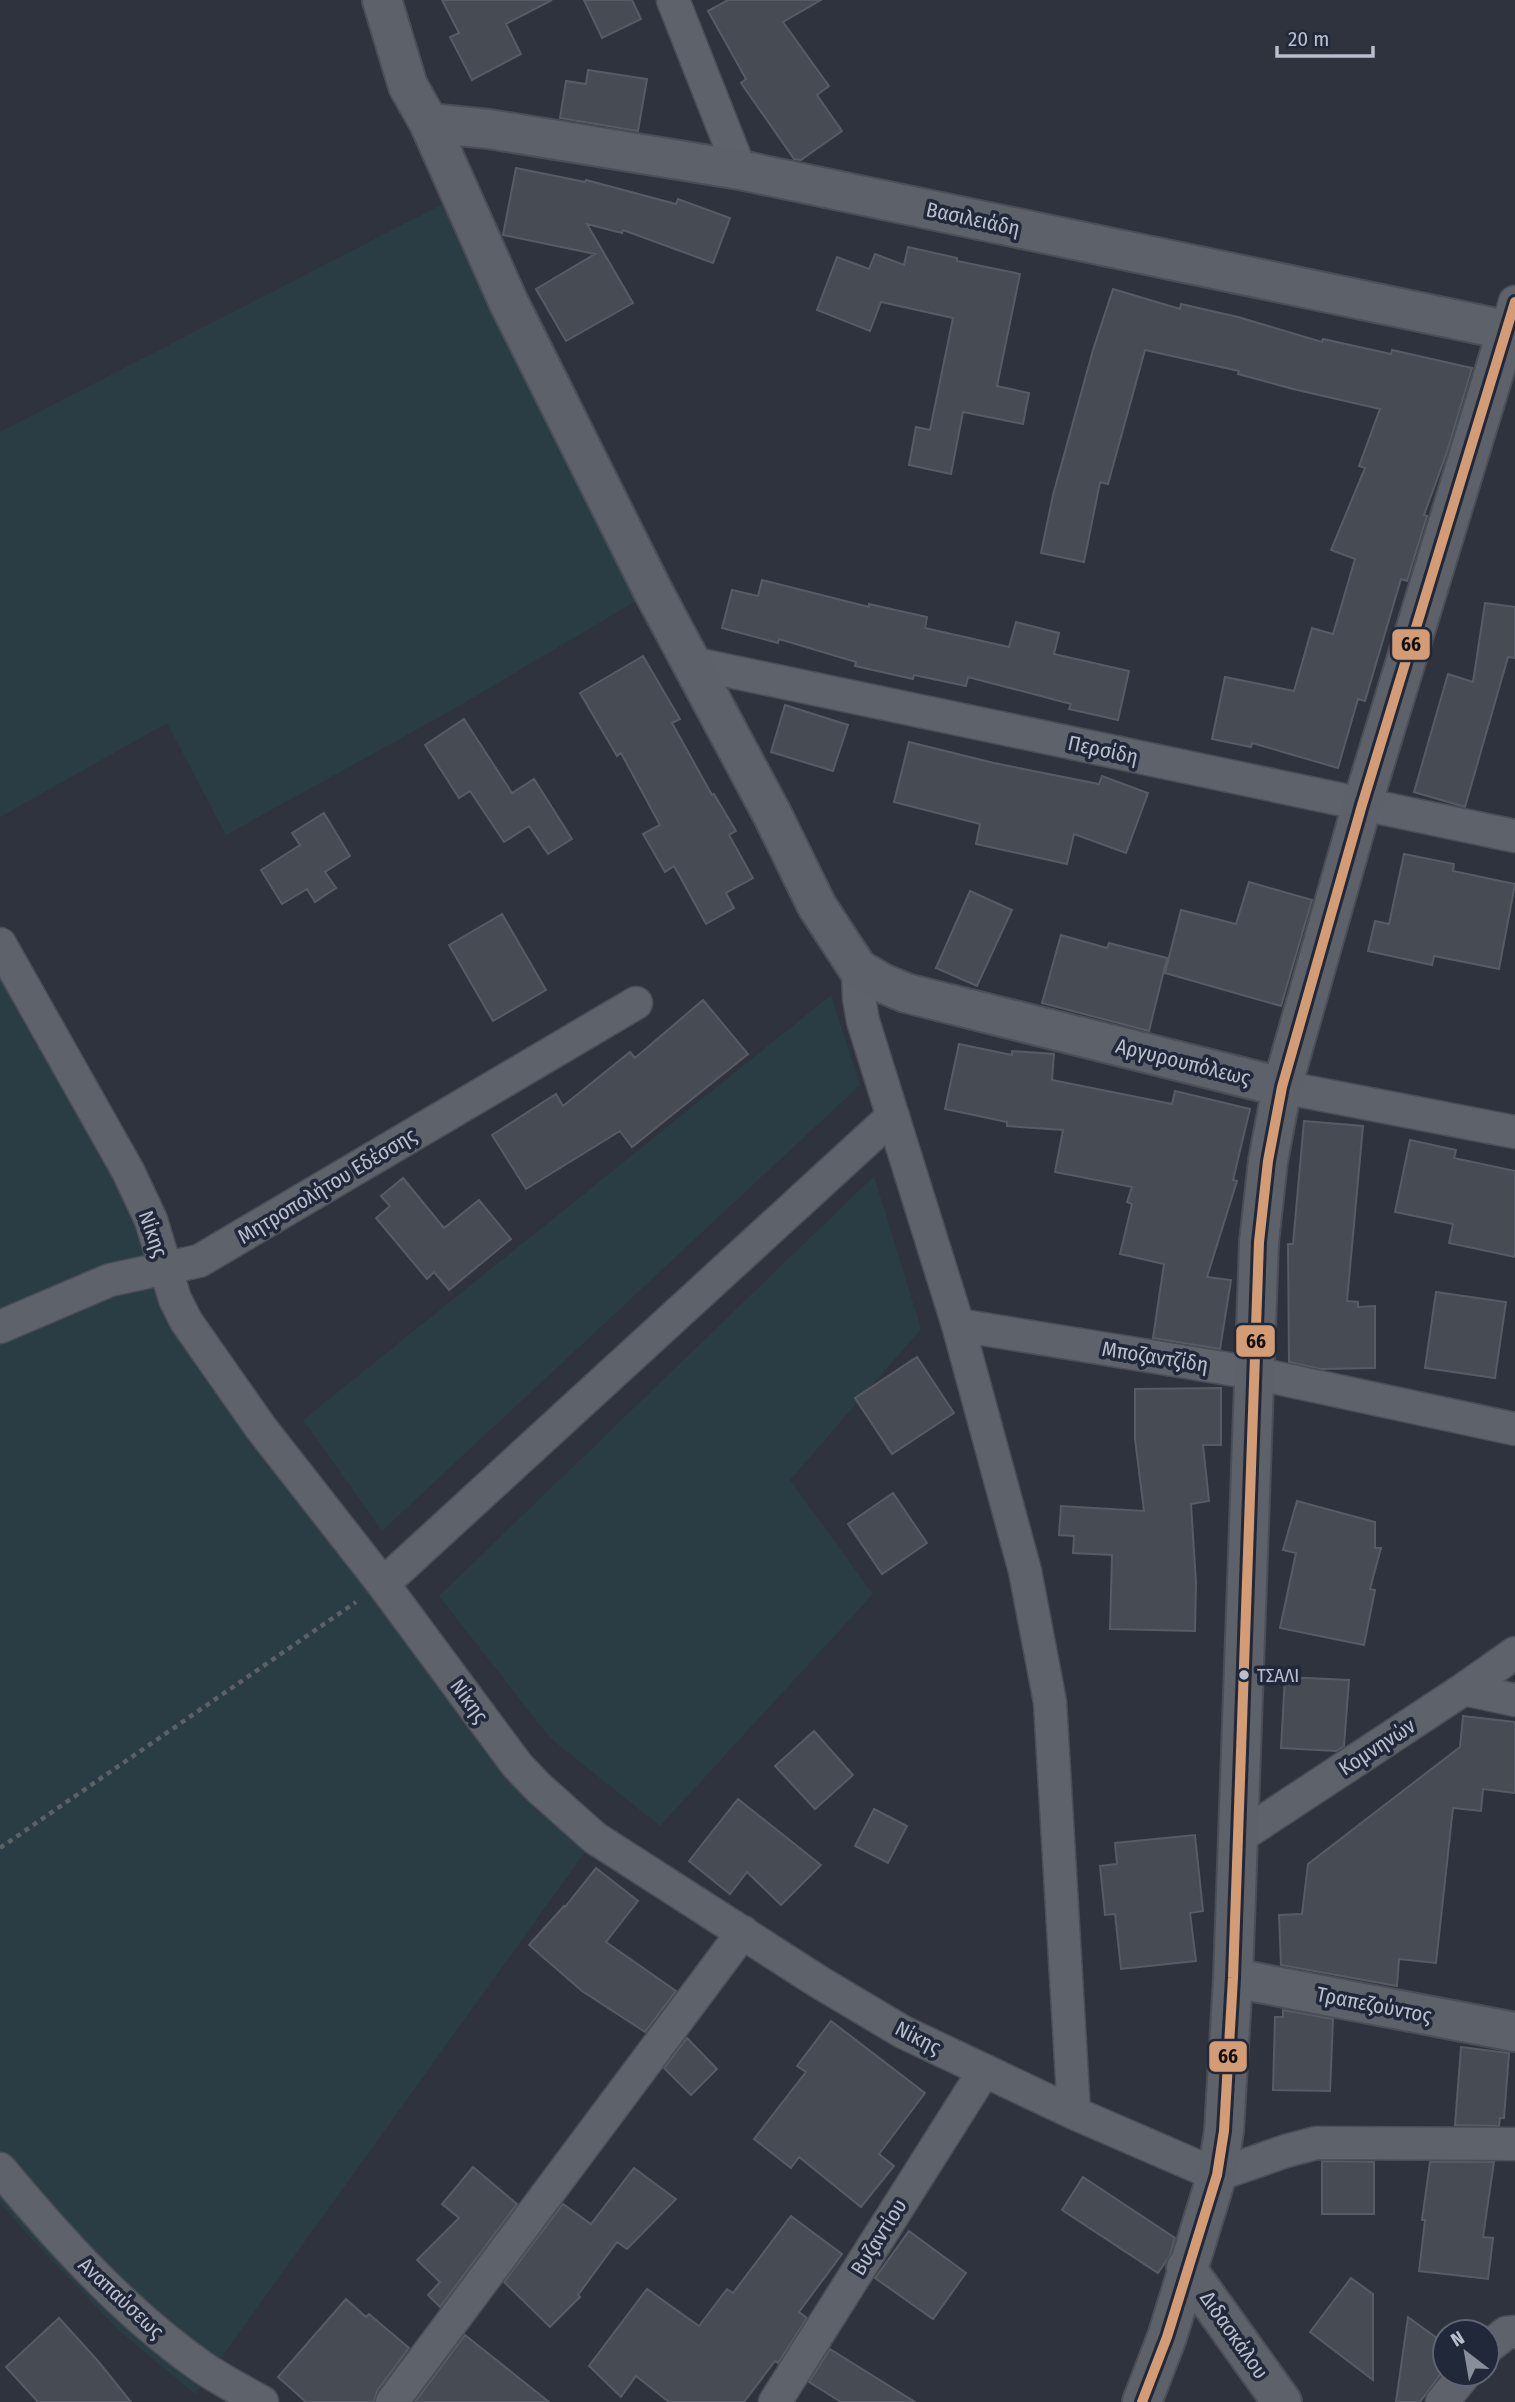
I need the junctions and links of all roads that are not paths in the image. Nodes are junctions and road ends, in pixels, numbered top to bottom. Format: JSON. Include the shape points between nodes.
{"nodes":[{"id":1,"x":382,"y":0,"type":"edge"},
{"id":2,"x":673,"y":0,"type":"edge"},
{"id":3,"x":429,"y":123,"type":"junction"},
{"id":4,"x":740,"y":170,"type":"junction"},
{"id":5,"x":1512,"y":321,"type":"edge"},
{"id":6,"x":691,"y":663,"type":"junction"},
{"id":7,"x":1362,"y":805,"type":"junction"},
{"id":8,"x":1515,"y":836,"type":"edge"},
{"id":9,"x":0,"y":944,"type":"edge"},
{"id":10,"x":858,"y":969,"type":"junction"},
{"id":11,"x":636,"y":1003,"type":"dead end"},
{"id":12,"x":1282,"y":1087,"type":"junction"},
{"id":13,"x":893,"y":1116,"type":"junction"},
{"id":14,"x":1515,"y":1132,"type":"edge"},
{"id":15,"x":166,"y":1269,"type":"junction"},
{"id":16,"x":958,"y":1325,"type":"junction"},
{"id":17,"x":0,"y":1327,"type":"edge"},
{"id":18,"x":1254,"y":1373,"type":"junction"},
{"id":19,"x":1515,"y":1429,"type":"edge"},
{"id":20,"x":383,"y":1584,"type":"junction"},
{"id":21,"x":1515,"y":1653,"type":"edge"},
{"id":22,"x":1464,"y":1689,"type":"junction"},
{"id":23,"x":1515,"y":1700,"type":"edge"},
{"id":24,"x":1238,"y":1839,"type":"junction"},
{"id":25,"x":743,"y":1932,"type":"junction"},
{"id":26,"x":1233,"y":1978,"type":"junction"},
{"id":27,"x":1515,"y":2032,"type":"edge"},
{"id":28,"x":984,"y":2071,"type":"junction"},
{"id":29,"x":1074,"y":2113,"type":"junction"},
{"id":30,"x":1515,"y":2144,"type":"edge"},
{"id":31,"x":0,"y":2169,"type":"edge"},
{"id":32,"x":1217,"y":2175,"type":"junction"},
{"id":33,"x":1186,"y":2267,"type":"junction"},
{"id":34,"x":1454,"y":2388,"type":"edge"},
{"id":35,"x":262,"y":2402,"type":"edge"},
{"id":36,"x":392,"y":2402,"type":"edge"},
{"id":37,"x":775,"y":2402,"type":"edge"},
{"id":38,"x":1142,"y":2402,"type":"edge"},
{"id":39,"x":1282,"y":2402,"type":"edge"},
{"id":40,"x":1442,"y":2402,"type":"edge"}],
"edges":[{"from":1,"to":3,"type":"street","via":[[402,71]]},
{"from":2,"to":4,"type":"street"},
{"from":3,"to":4,"type":"street","name":"Βασιλειάδη"},
{"from":3,"to":6,"type":"street","via":[[508,301]]},
{"from":4,"to":5,"type":"street","name":"Βασιλειάδη"},
{"from":5,"to":7,"type":"street"},
{"from":6,"to":7,"type":"street","name":"Περσίδη"},
{"from":6,"to":10,"type":"street","via":[[817,906]]},
{"from":7,"to":8,"type":"street","name":"Περσίδη"},
{"from":7,"to":12,"type":"street"},
{"from":9,"to":15,"type":"street","name":"Νίκης","via":[[128,1171]]},
{"from":10,"to":12,"type":"street","name":"Αργυρουπόλεως","via":[[906,993]]},
{"from":10,"to":13,"type":"street","via":[[863,1021]]},
{"from":11,"to":15,"type":"street","name":"Μητροπολήτου Εδέσσης","via":[[199,1261]]},
{"from":12,"to":14,"type":"street","name":"Αργυρουπόλεως"},
{"from":12,"to":18,"type":"street","via":[[1259,1242]]},
{"from":13,"to":16,"type":"street"},
{"from":13,"to":20,"type":"street"},
{"from":15,"to":17,"type":"street","name":"Μητροπολήτου Εδέσσης","via":[[110,1279]]},
{"from":15,"to":20,"type":"street","name":"Νίκης","via":[[175,1299],[210,1357]]},
{"from":16,"to":18,"type":"street","name":"Μποζαντζίδη"},
{"from":16,"to":29,"type":"street","via":[[1025,1571],[1050,1702]]},
{"from":18,"to":19,"type":"street","name":"Μποζαντζίδη"},
{"from":18,"to":24,"type":"street"},
{"from":20,"to":25,"type":"street","name":"Νίκης","via":[[517,1765],[539,1788],[595,1838]]},
{"from":21,"to":22,"type":"street","name":"Κομνηνών"},
{"from":22,"to":23,"type":"street"},
{"from":22,"to":24,"type":"street","name":"Κομνηνών"},
{"from":24,"to":26,"type":"street"},
{"from":25,"to":28,"type":"street","name":"Νίκης","via":[[902,2032]]},
{"from":25,"to":36,"type":"street"},
{"from":26,"to":27,"type":"street","name":"Τραπεζούντος"},
{"from":26,"to":32,"type":"street"},
{"from":28,"to":29,"type":"street","name":"Νίκης"},
{"from":28,"to":37,"type":"street","name":"Βυζαντίου"},
{"from":29,"to":32,"type":"street","name":"Νίκης"},
{"from":30,"to":32,"type":"street","via":[[1316,2143]]},
{"from":31,"to":35,"type":"street","name":"Αναπαύσεως","via":[[58,2238],[150,2328],[202,2367]]},
{"from":32,"to":33,"type":"street"},
{"from":33,"to":38,"type":"street","via":[[1167,2337]]},
{"from":33,"to":39,"type":"street","name":"Διδασκάλου"},
{"from":34,"to":40,"type":"street"}]}
